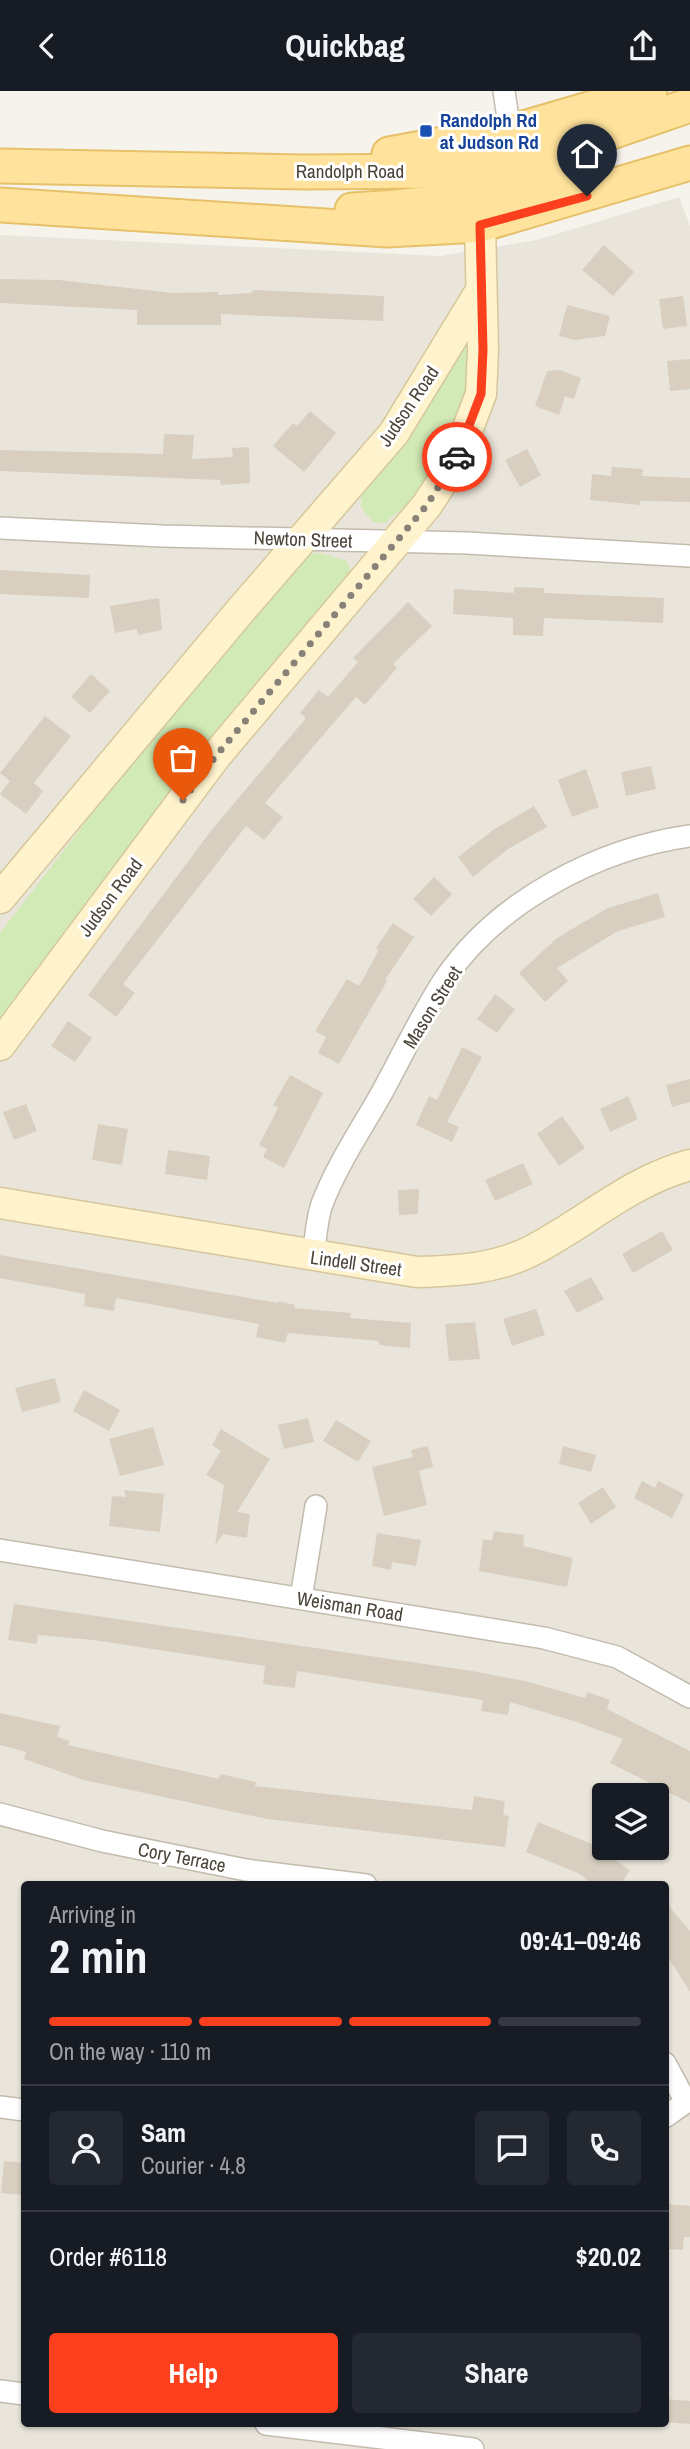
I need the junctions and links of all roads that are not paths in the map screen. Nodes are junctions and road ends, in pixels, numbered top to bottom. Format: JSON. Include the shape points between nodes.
{"nodes":[{"id":1,"x":504,"y":91,"type":"edge"},
{"id":2,"x":650,"y":91,"type":"edge"},
{"id":3,"x":690,"y":105,"type":"edge"},
{"id":4,"x":510,"y":132,"type":"junction"},
{"id":5,"x":690,"y":141,"type":"edge"},
{"id":6,"x":690,"y":163,"type":"edge"},
{"id":7,"x":0,"y":166,"type":"edge"},
{"id":8,"x":163,"y":170,"type":"junction"},
{"id":9,"x":0,"y":203,"type":"edge"},
{"id":10,"x":480,"y":225,"type":"junction"},
{"id":11,"x":480,"y":292,"type":"junction"},
{"id":12,"x":0,"y":528,"type":"edge"},
{"id":13,"x":304,"y":538,"type":"junction"},
{"id":14,"x":396,"y":542,"type":"junction"},
{"id":15,"x":690,"y":555,"type":"edge"},
{"id":16,"x":690,"y":836,"type":"edge"},
{"id":17,"x":0,"y":898,"type":"edge"},
{"id":18,"x":0,"y":1045,"type":"edge"},
{"id":19,"x":690,"y":1165,"type":"edge"},
{"id":20,"x":0,"y":1203,"type":"edge"},
{"id":21,"x":313,"y":1257,"type":"junction"},
{"id":22,"x":316,"y":1506,"type":"dead end"},
{"id":23,"x":0,"y":1550,"type":"edge"},
{"id":24,"x":301,"y":1598,"type":"junction"},
{"id":25,"x":690,"y":1697,"type":"edge"},
{"id":26,"x":0,"y":1814,"type":"edge"},
{"id":27,"x":334,"y":1881,"type":"edge"},
{"id":28,"x":669,"y":2070,"type":"edge"},
{"id":29,"x":688,"y":2104,"type":"edge"},
{"id":30,"x":0,"y":2107,"type":"edge"},
{"id":31,"x":21,"y":2110,"type":"edge"},
{"id":32,"x":669,"y":2115,"type":"edge"},
{"id":33,"x":0,"y":2391,"type":"edge"},
{"id":34,"x":21,"y":2394,"type":"edge"},
{"id":35,"x":291,"y":2427,"type":"edge"},
{"id":36,"x":473,"y":2449,"type":"edge"}],
"edges":[{"from":1,"to":4,"type":"street"},
{"from":2,"to":4,"type":"main road"},
{"from":3,"to":8,"type":"main road","name":"Randolph Road","via":[[574,145],[476,167],[439,171]]},
{"from":4,"to":8,"type":"main road","via":[[376,156]]},
{"from":5,"to":9,"type":"main road","name":"Randolph Road","via":[[510,193],[428,204],[354,210]]},
{"from":6,"to":10,"type":"main road"},
{"from":7,"to":8,"type":"main road","name":"Randolph Road"},
{"from":9,"to":10,"type":"main road","via":[[387,230]]},
{"from":10,"to":11,"type":"street","name":"Judson Road"},
{"from":11,"to":13,"type":"street","name":"Judson Road","via":[[394,433]]},
{"from":11,"to":14,"type":"street","name":"Judson Road","via":[[481,394],[456,463]]},
{"from":12,"to":13,"type":"street","name":"Newton Street"},
{"from":13,"to":14,"type":"street","name":"Newton Street"},
{"from":13,"to":17,"type":"street","name":"Judson Road"},
{"from":14,"to":15,"type":"street","name":"Newton Street"},
{"from":14,"to":18,"type":"street","name":"Judson Road","via":[[215,757]]},
{"from":16,"to":21,"type":"street","name":"Mason Street","via":[[656,842],[575,872],[522,904],[469,950],[444,980],[338,1172],[322,1206]]},
{"from":19,"to":21,"type":"street","name":"Lindell Street","via":[[631,1188],[533,1251],[502,1263],[463,1271],[417,1272]]},
{"from":20,"to":21,"type":"street","name":"Lindell Street"},
{"from":22,"to":24,"type":"street"},
{"from":23,"to":24,"type":"street","name":"Weisman Road"},
{"from":24,"to":25,"type":"street","name":"Weisman Road","via":[[544,1637],[617,1657]]},
{"from":26,"to":27,"type":"street","name":"Cory Terrace","via":[[102,1841],[246,1870]]},
{"from":28,"to":29,"type":"street"},
{"from":29,"to":32,"type":"street"},
{"from":30,"to":31,"type":"street"},
{"from":33,"to":34,"type":"street"},
{"from":35,"to":36,"type":"street"}]}
